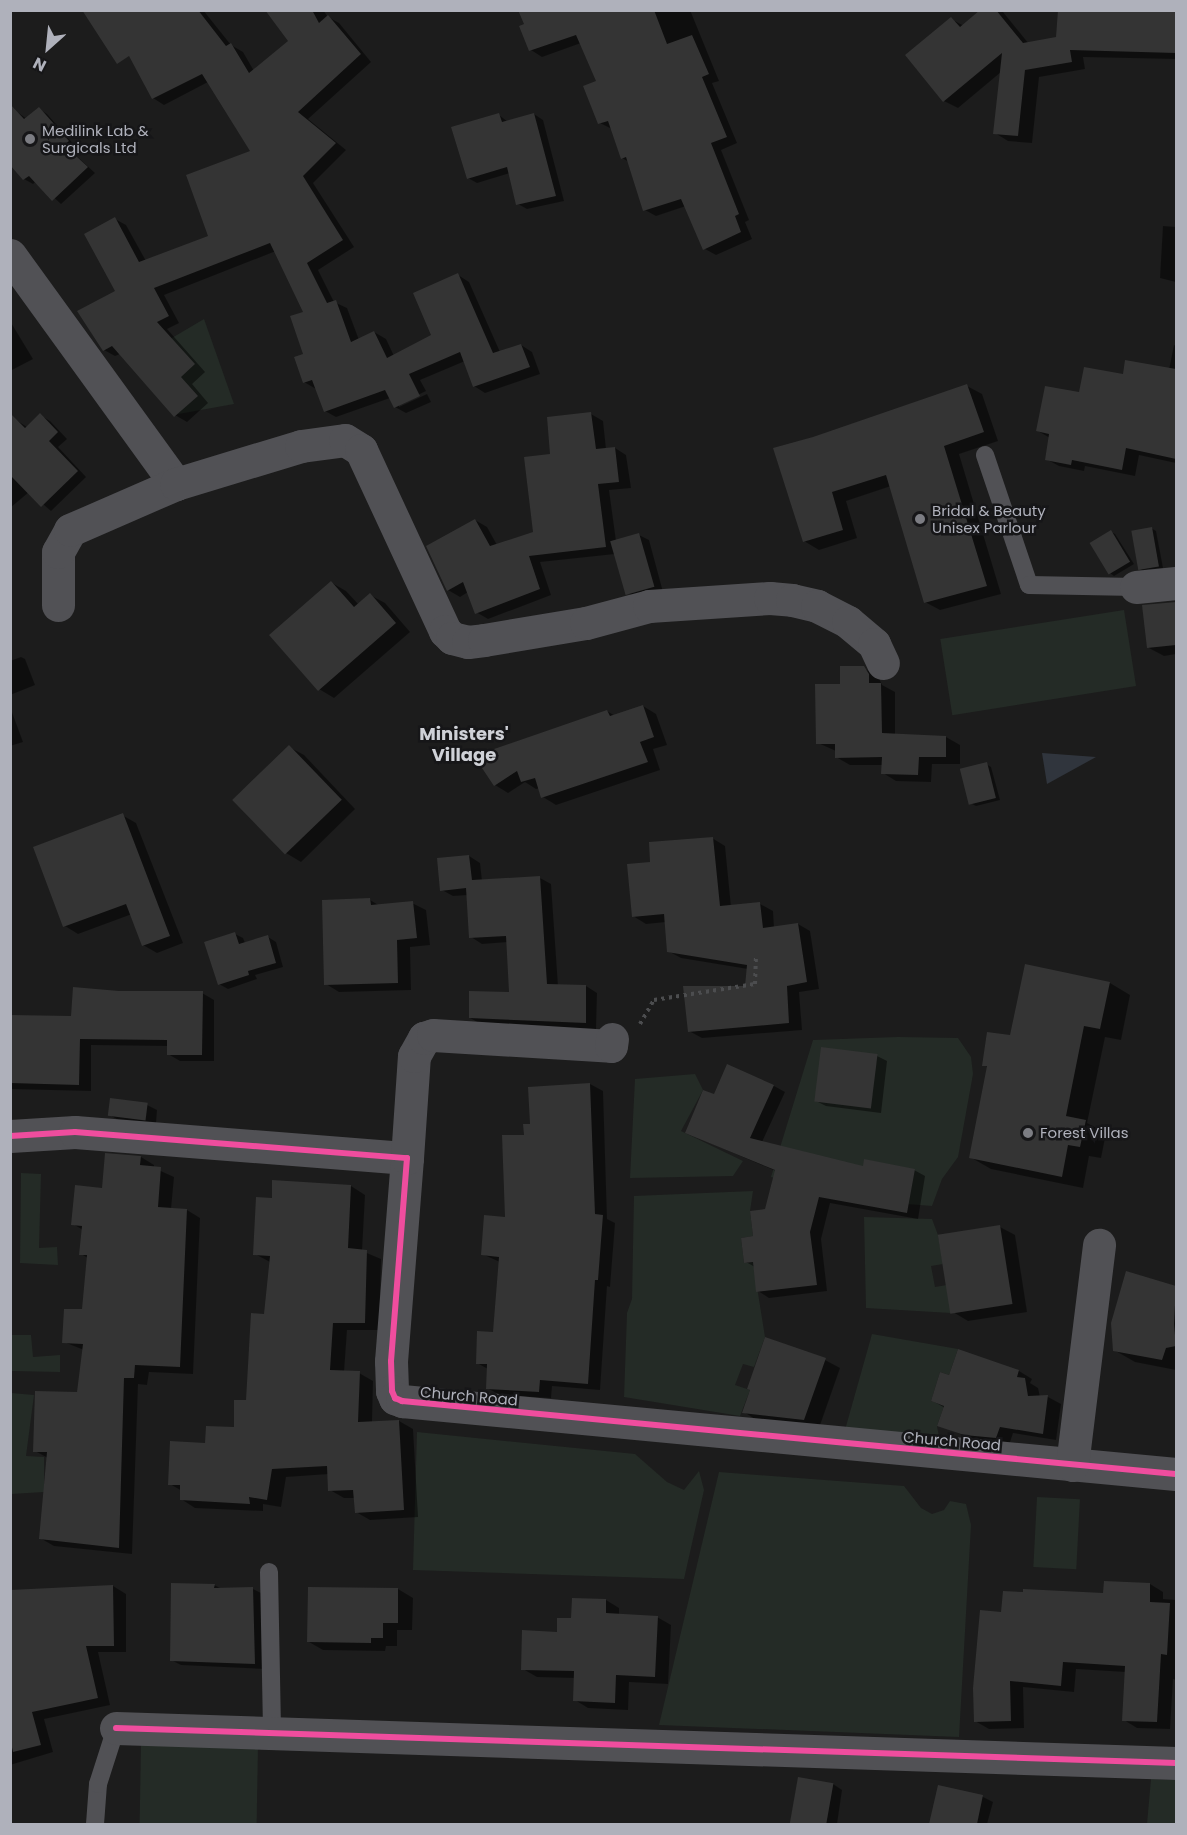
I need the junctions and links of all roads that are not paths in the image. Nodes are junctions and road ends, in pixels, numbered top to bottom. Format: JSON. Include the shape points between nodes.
{"nodes":[{"id":1,"x":10,"y":255,"type":"edge"},
{"id":2,"x":986,"y":456,"type":"dead end"},
{"id":3,"x":176,"y":484,"type":"junction"},
{"id":4,"x":1176,"y":583,"type":"edge"},
{"id":5,"x":1136,"y":587,"type":"joint"},
{"id":6,"x":58,"y":604,"type":"dead end"},
{"id":7,"x":884,"y":663,"type":"dead end"},
{"id":8,"x":612,"y":1043,"type":"road end"},
{"id":9,"x":10,"y":1136,"type":"edge"},
{"id":10,"x":406,"y":1158,"type":"junction"},
{"id":11,"x":1099,"y":1245,"type":"dead end"},
{"id":12,"x":1072,"y":1465,"type":"junction"},
{"id":13,"x":1176,"y":1474,"type":"edge"},
{"id":14,"x":269,"y":1572,"type":"dead end"},
{"id":15,"x":116,"y":1728,"type":"joint"},
{"id":16,"x":273,"y":1733,"type":"junction"},
{"id":17,"x":1176,"y":1763,"type":"edge"},
{"id":18,"x":95,"y":1824,"type":"edge"}],
"edges":[{"from":1,"to":3,"type":"street"},
{"from":2,"to":5,"type":"lane","via":[[1029,585]]},
{"from":3,"to":6,"type":"street","via":[[65,534],[58,552]]},
{"from":3,"to":7,"type":"street","via":[[301,446],[345,440],[361,450],[445,631],[452,638],[484,640],[586,623],[649,606],[781,599],[817,606],[848,622],[874,644]]},
{"from":4,"to":5,"type":"street"},
{"from":8,"to":10,"type":"street","via":[[433,1035],[424,1038],[414,1056]]},
{"from":9,"to":10,"type":"street","via":[[75,1132]]},
{"from":10,"to":12,"type":"street","name":"Church Road","via":[[391,1361],[395,1398]]},
{"from":11,"to":12,"type":"street"},
{"from":12,"to":13,"type":"street","name":"Church Road"},
{"from":14,"to":16,"type":"lane"},
{"from":15,"to":16,"type":"street"},
{"from":15,"to":18,"type":"lane","via":[[98,1784]]},
{"from":16,"to":17,"type":"street"}]}
